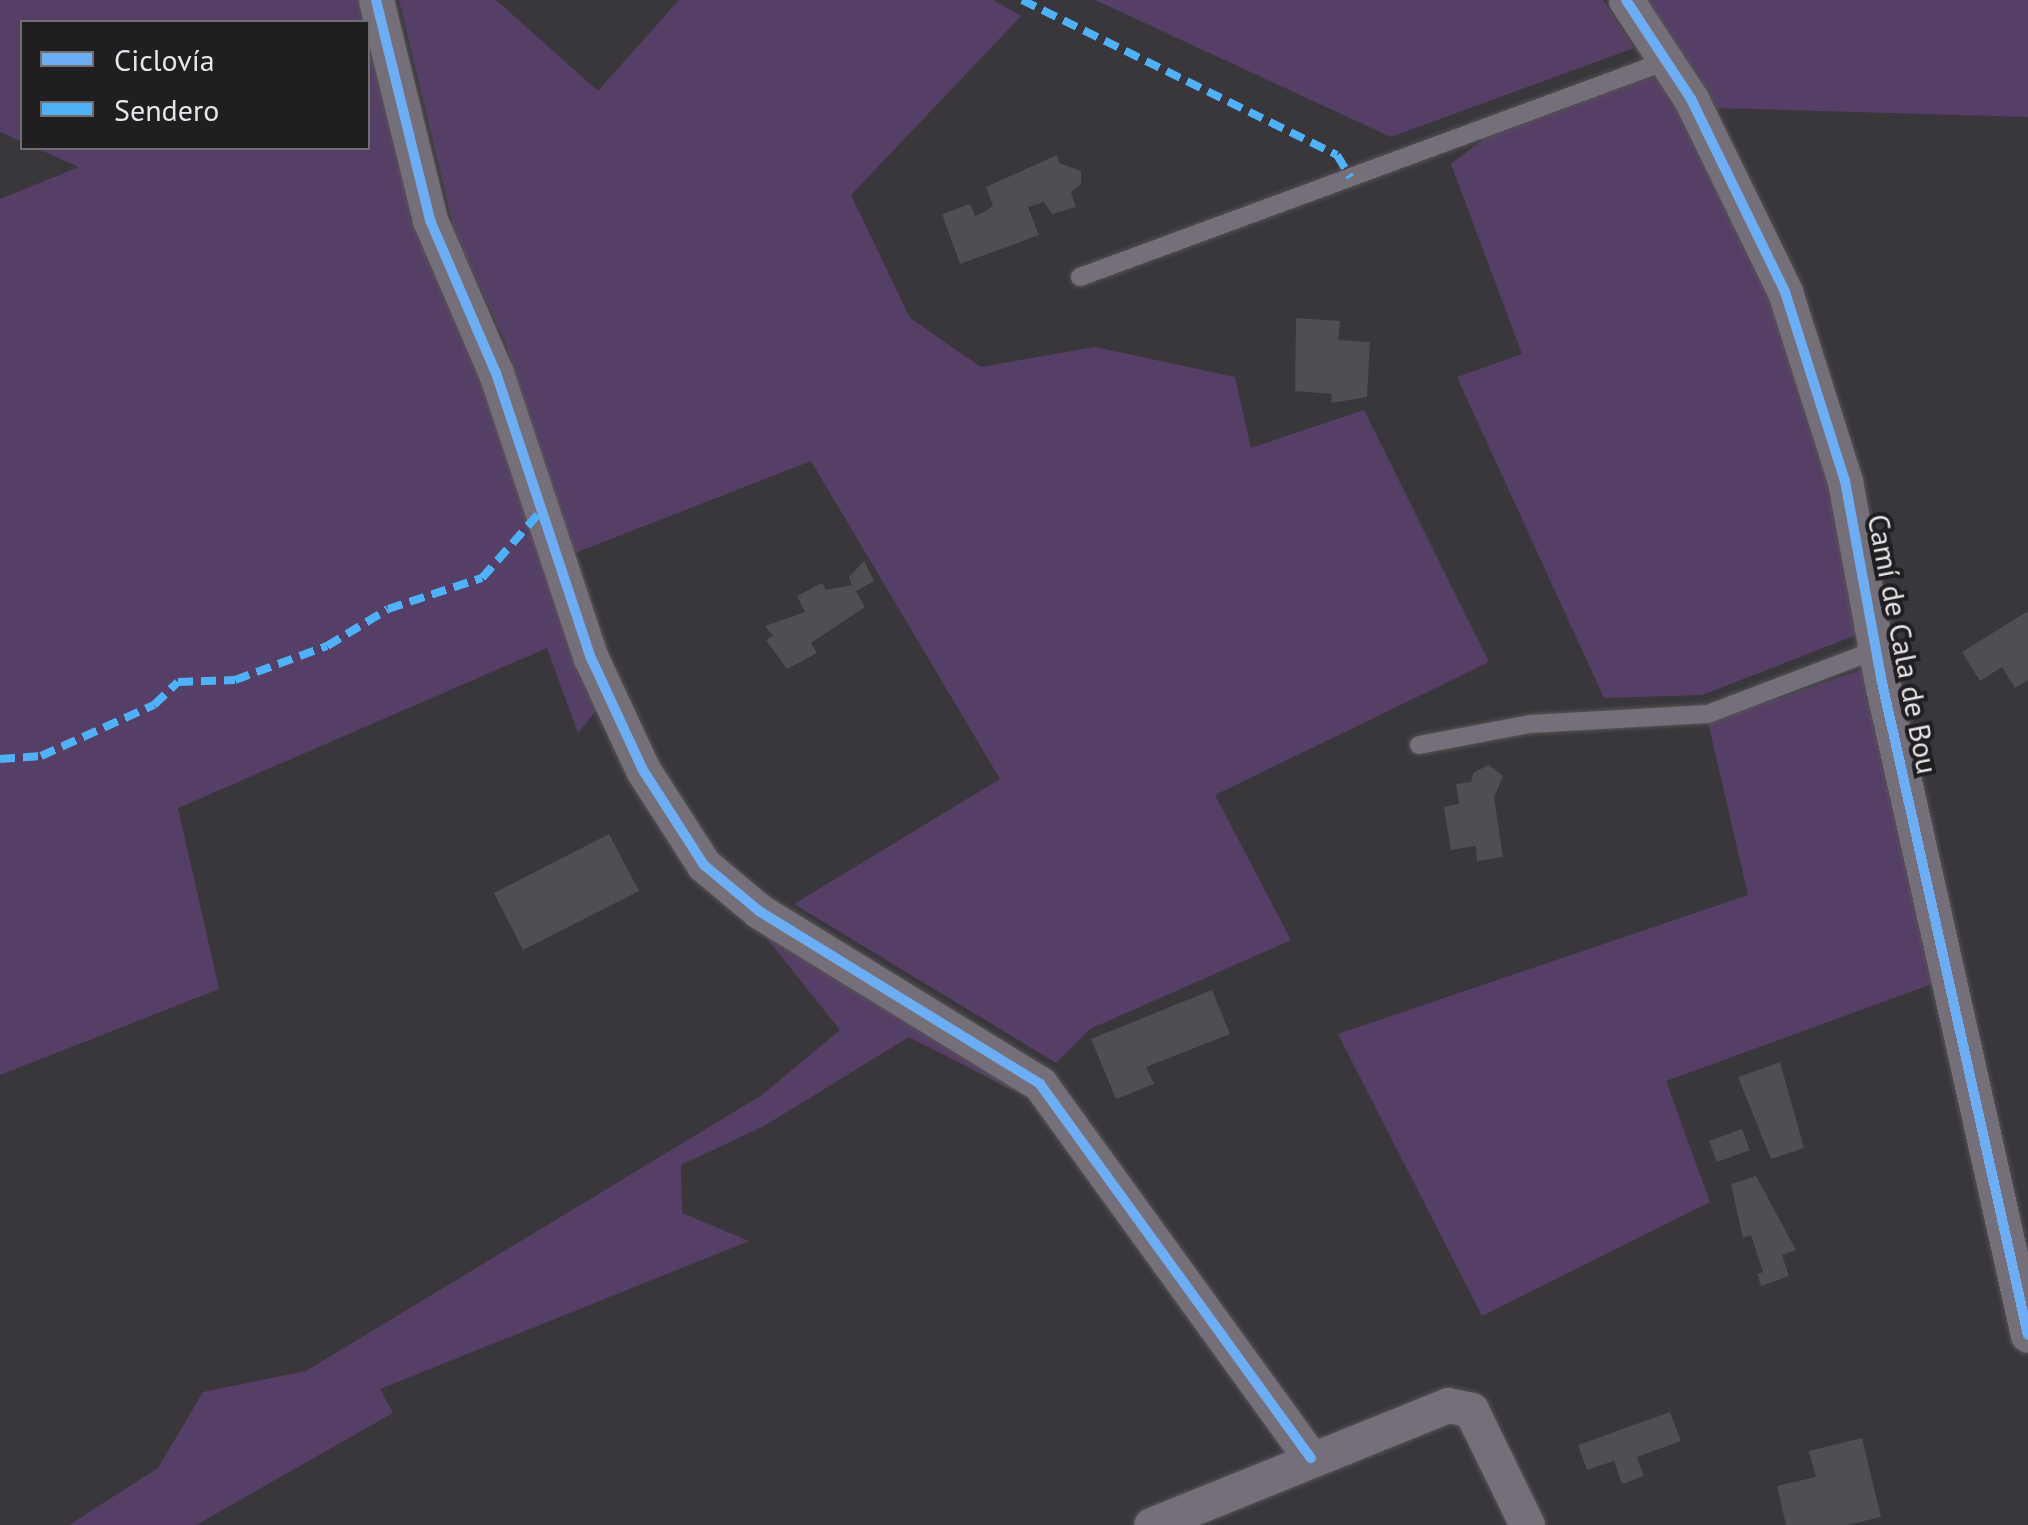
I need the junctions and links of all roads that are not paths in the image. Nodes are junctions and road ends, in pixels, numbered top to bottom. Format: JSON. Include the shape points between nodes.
{"nodes":[{"id":1,"x":376,"y":0,"type":"edge"},
{"id":2,"x":1626,"y":0,"type":"edge"},
{"id":3,"x":1666,"y":61,"type":"junction"},
{"id":4,"x":1080,"y":277,"type":"dead end"},
{"id":5,"x":1876,"y":650,"type":"junction"},
{"id":6,"x":1419,"y":745,"type":"dead end"},
{"id":7,"x":2028,"y":1335,"type":"edge"},
{"id":8,"x":1312,"y":1458,"type":"junction"},
{"id":9,"x":1151,"y":1525,"type":"edge"},
{"id":10,"x":1527,"y":1525,"type":"edge"}],
"edges":[{"from":1,"to":8,"type":"street","via":[[430,220],[496,373],[591,658],[643,770],[704,865],[759,911],[1040,1084]]},
{"from":2,"to":3,"type":"street","name":"Camí de Cala de Bou"},
{"from":3,"to":4,"type":"lane"},
{"from":3,"to":5,"type":"street","name":"Camí de Cala de Bou","via":[[1786,292],[1845,481]]},
{"from":5,"to":6,"type":"lane","via":[[1708,714],[1530,724]]},
{"from":5,"to":7,"type":"street","name":"Camí de Cala de Bou"},
{"from":8,"to":9,"type":"street"},
{"from":8,"to":10,"type":"street","via":[[1422,1412],[1448,1405],[1472,1410]]}]}
